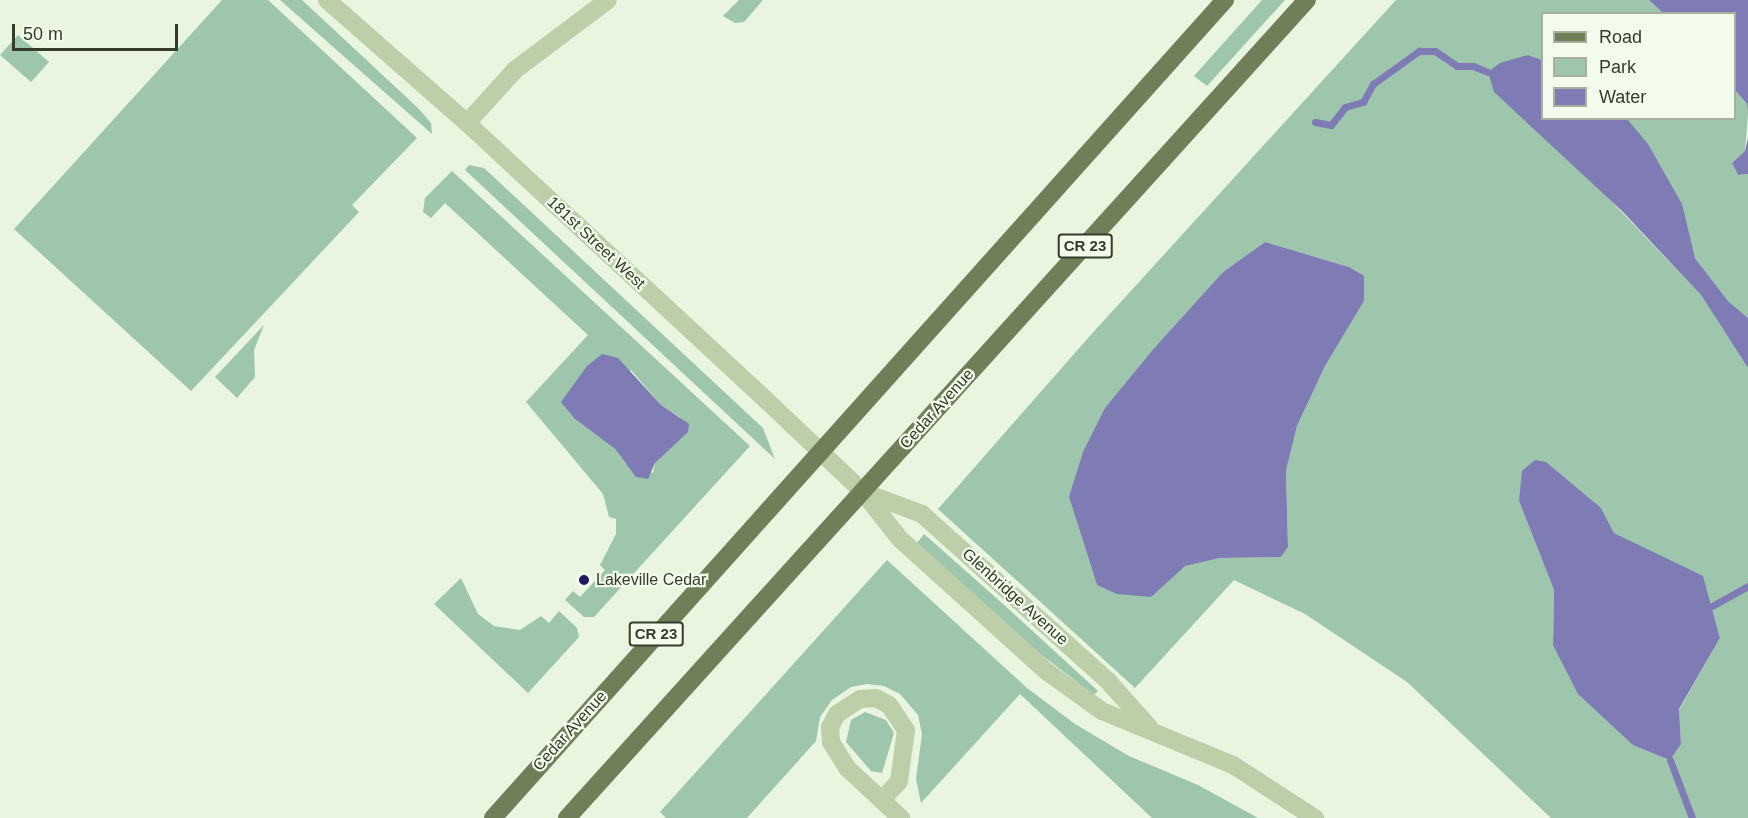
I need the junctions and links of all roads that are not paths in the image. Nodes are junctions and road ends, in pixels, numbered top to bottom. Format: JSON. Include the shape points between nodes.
{"nodes":[{"id":1,"x":327,"y":0,"type":"edge"},
{"id":2,"x":608,"y":0,"type":"edge"},
{"id":3,"x":1225,"y":0,"type":"edge"},
{"id":4,"x":1307,"y":0,"type":"edge"},
{"id":5,"x":467,"y":123,"type":"junction"},
{"id":6,"x":819,"y":450,"type":"junction"},
{"id":7,"x":862,"y":491,"type":"junction"},
{"id":8,"x":900,"y":538,"type":"joint"},
{"id":9,"x":1150,"y":728,"type":"junction"},
{"id":10,"x":882,"y":800,"type":"junction"},
{"id":11,"x":493,"y":818,"type":"edge"},
{"id":12,"x":567,"y":818,"type":"edge"},
{"id":13,"x":901,"y":818,"type":"edge"},
{"id":14,"x":1315,"y":818,"type":"edge"}],
"edges":[{"from":1,"to":5,"type":"street","name":"181st Street West"},
{"from":2,"to":5,"type":"street","via":[[515,70]]},
{"from":3,"to":6,"type":"main road","name":"Cedar Avenue","number":"CR 23"},
{"from":4,"to":7,"type":"main road","name":"Cedar Avenue","number":"CR 23"},
{"from":5,"to":6,"type":"street","name":"181st Street West"},
{"from":6,"to":7,"type":"street","name":"181st Street West"},
{"from":6,"to":11,"type":"main road","name":"Cedar Avenue","number":"CR 23"},
{"from":7,"to":8,"type":"street","name":"181st Street West"},
{"from":7,"to":9,"type":"street","name":"Glenbridge Avenue","via":[[922,514],[1108,681]]},
{"from":7,"to":12,"type":"main road","name":"Cedar Avenue","number":"CR 23"},
{"from":8,"to":9,"type":"street","name":"Glenbridge Avenue","via":[[1000,632],[1081,698],[1102,711]]},
{"from":9,"to":14,"type":"street","name":"Glenbridge Avenue","via":[[1233,765]]},
{"from":10,"to":10,"type":"street","via":[[899,781],[906,730],[889,705],[876,698],[860,699],[837,714],[830,727],[831,742],[847,768]]},
{"from":10,"to":13,"type":"street"}]}
